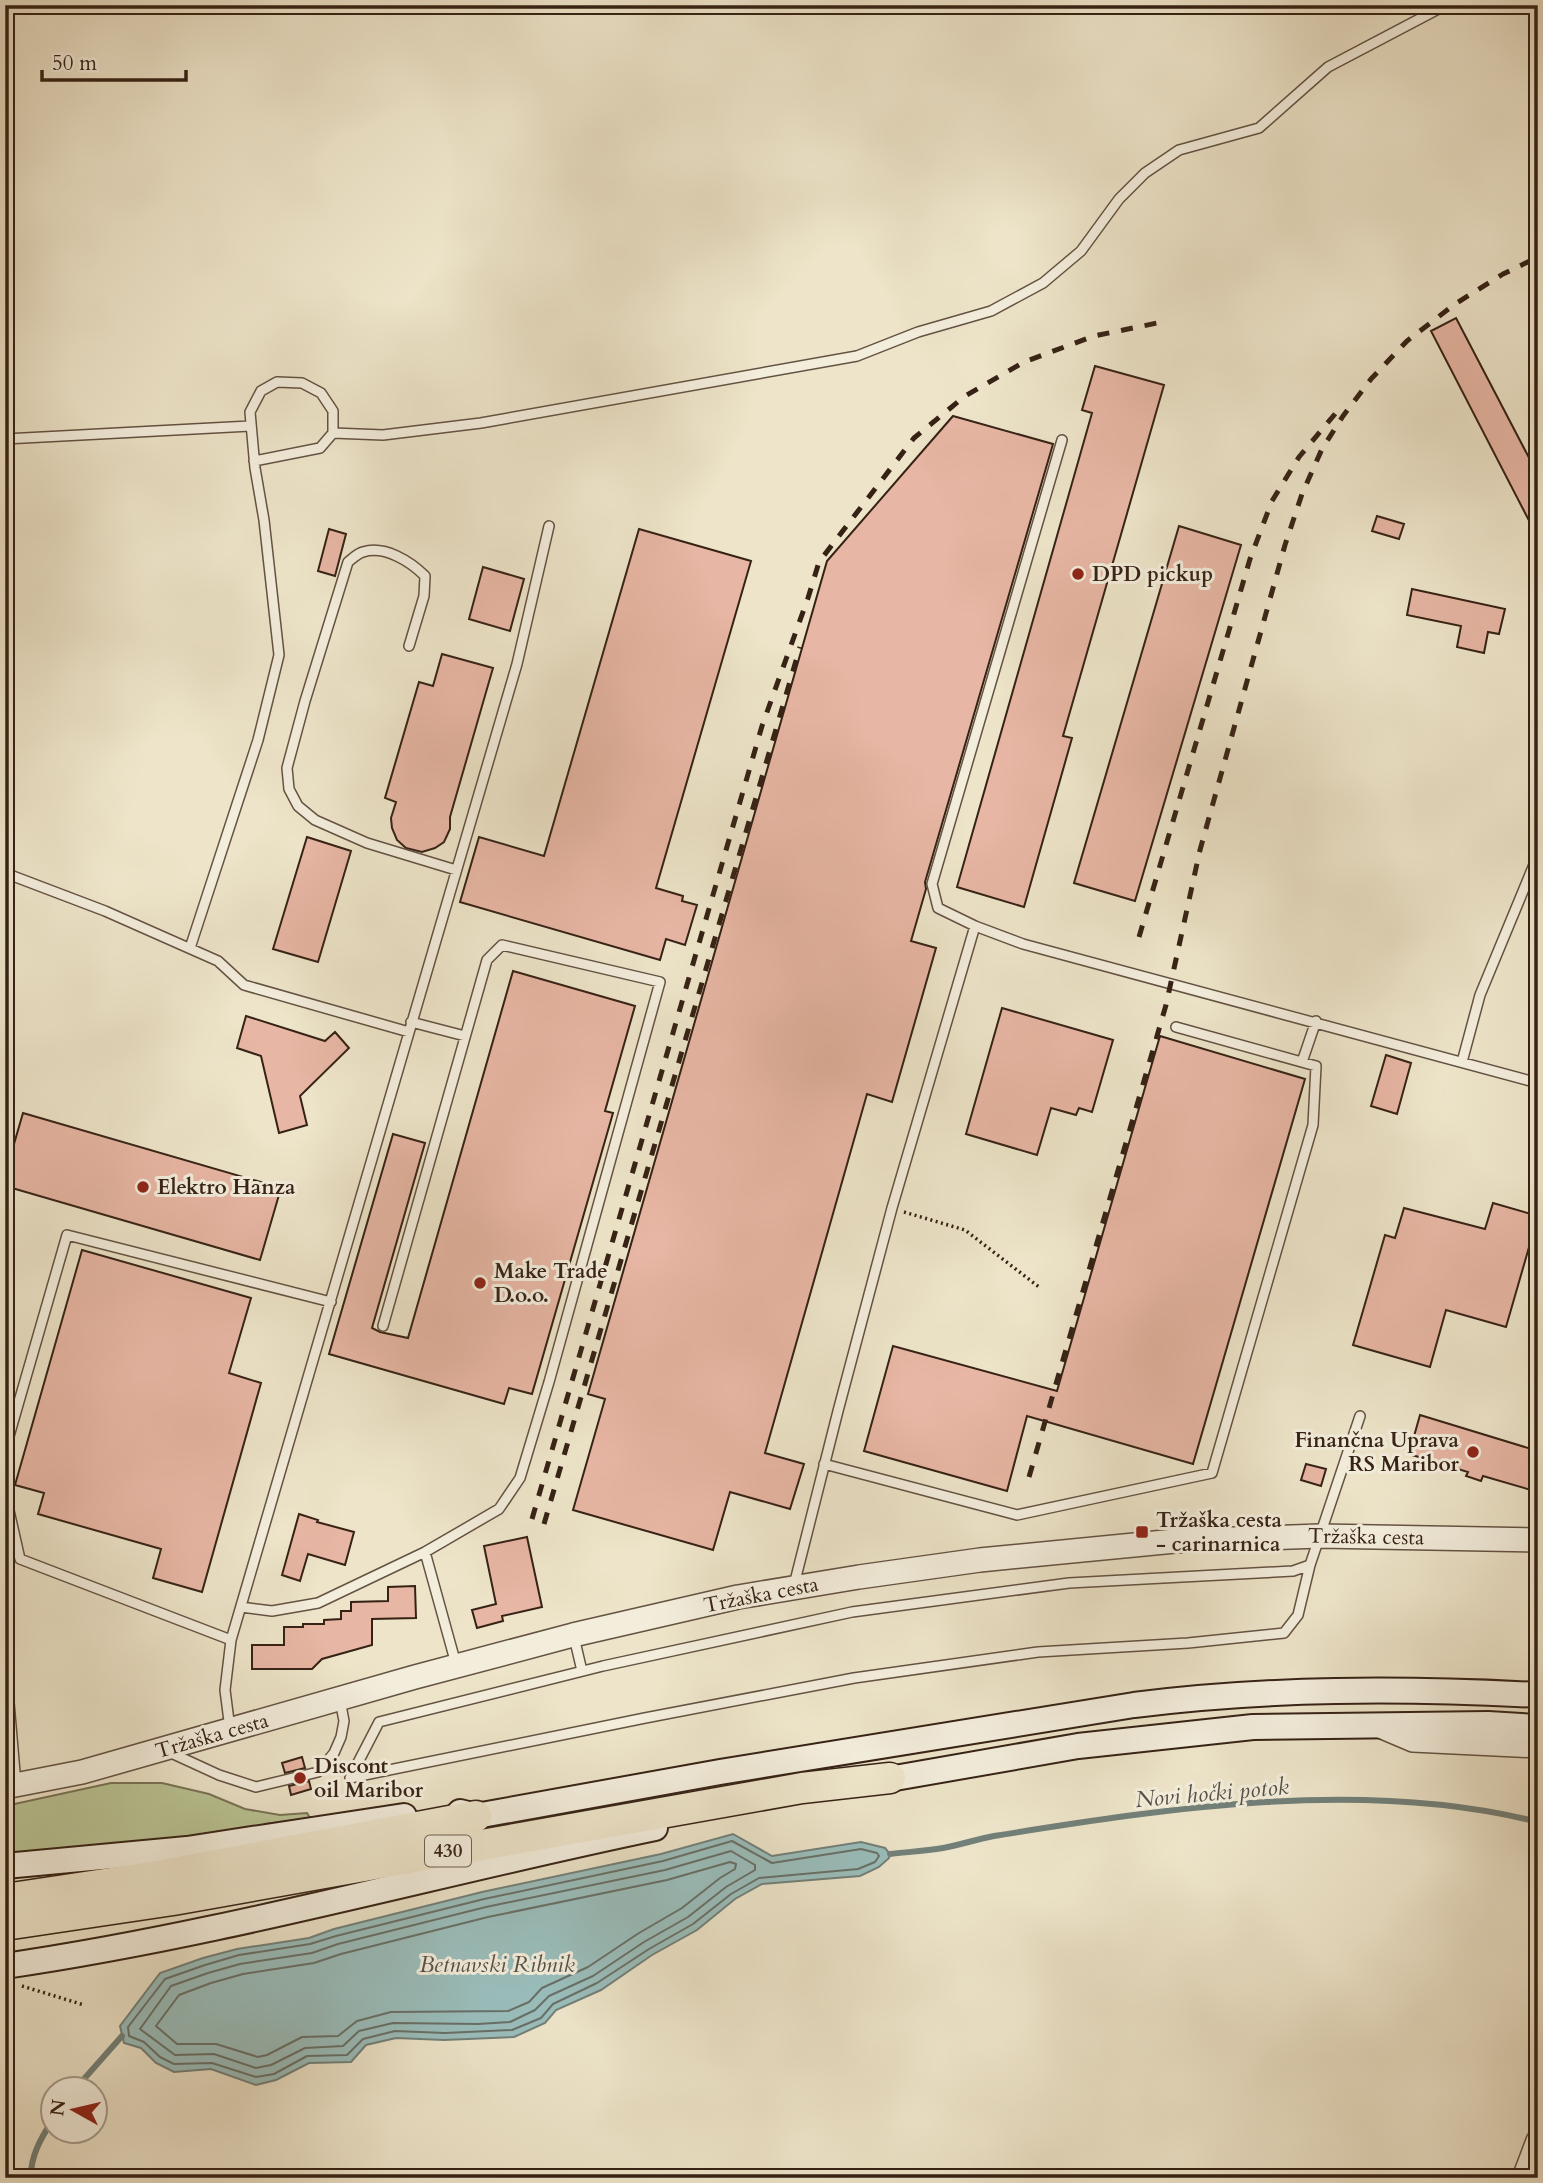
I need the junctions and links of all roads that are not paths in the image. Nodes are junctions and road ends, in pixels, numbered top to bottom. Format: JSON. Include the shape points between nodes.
{"nodes":[{"id":1,"x":1446,"y":5,"type":"edge"},
{"id":2,"x":250,"y":426,"type":"junction"},
{"id":3,"x":333,"y":433,"type":"junction"},
{"id":4,"x":5,"y":439,"type":"edge"},
{"id":5,"x":1062,"y":439,"type":"dead end"},
{"id":6,"x":254,"y":461,"type":"junction"},
{"id":7,"x":549,"y":526,"type":"dead end"},
{"id":8,"x":409,"y":646,"type":"dead end"},
{"id":9,"x":1538,"y":855,"type":"edge"},
{"id":10,"x":456,"y":870,"type":"junction"},
{"id":11,"x":5,"y":873,"type":"edge"},
{"id":12,"x":975,"y":926,"type":"junction"},
{"id":13,"x":190,"y":948,"type":"junction"},
{"id":14,"x":1316,"y":1021,"type":"junction"},
{"id":15,"x":410,"y":1027,"type":"junction"},
{"id":16,"x":1176,"y":1027,"type":"dead end"},
{"id":17,"x":466,"y":1036,"type":"junction"},
{"id":18,"x":1302,"y":1062,"type":"junction"},
{"id":19,"x":1462,"y":1062,"type":"junction"},
{"id":20,"x":1538,"y":1083,"type":"edge"},
{"id":21,"x":331,"y":1302,"type":"junction"},
{"id":22,"x":383,"y":1326,"type":"dead end"},
{"id":23,"x":1360,"y":1416,"type":"dead end"},
{"id":24,"x":5,"y":1450,"type":"edge"},
{"id":25,"x":824,"y":1464,"type":"junction"},
{"id":26,"x":5,"y":1493,"type":"edge"},
{"id":27,"x":1320,"y":1536,"type":"junction"},
{"id":28,"x":1538,"y":1541,"type":"edge"},
{"id":29,"x":425,"y":1552,"type":"junction"},
{"id":30,"x":1310,"y":1565,"type":"junction"},
{"id":31,"x":793,"y":1588,"type":"junction"},
{"id":32,"x":241,"y":1607,"type":"junction"},
{"id":33,"x":573,"y":1635,"type":"junction"},
{"id":34,"x":231,"y":1640,"type":"junction"},
{"id":35,"x":5,"y":1656,"type":"edge"},
{"id":36,"x":457,"y":1666,"type":"junction"},
{"id":37,"x":582,"y":1671,"type":"junction"},
{"id":38,"x":7,"y":1687,"type":"edge"},
{"id":39,"x":1538,"y":1695,"type":"edge"},
{"id":40,"x":340,"y":1699,"type":"junction"},
{"id":41,"x":1377,"y":1725,"type":"junction"},
{"id":42,"x":1538,"y":1727,"type":"edge"},
{"id":43,"x":231,"y":1730,"type":"junction"},
{"id":44,"x":1538,"y":1746,"type":"edge"},
{"id":45,"x":164,"y":1750,"type":"junction"},
{"id":46,"x":890,"y":1778,"type":"junction"},
{"id":47,"x":11,"y":1786,"type":"edge"},
{"id":48,"x":476,"y":1816,"type":"junction"},
{"id":49,"x":5,"y":1866,"type":"edge"},
{"id":50,"x":5,"y":1899,"type":"edge"},
{"id":51,"x":5,"y":1925,"type":"edge"},
{"id":52,"x":9,"y":1975,"type":"edge"},
{"id":53,"x":1538,"y":2141,"type":"edge"},
{"id":54,"x":1524,"y":2178,"type":"edge"}],
"edges":[{"from":1,"to":3,"type":"lane","via":[[1328,68],[1259,128],[1179,149],[1119,199],[1082,251],[1043,283],[991,311],[844,359],[481,423],[383,435]]},
{"from":2,"to":3,"type":"lane","via":[[250,412],[261,391],[277,382],[302,383],[321,393],[333,411]]},
{"from":2,"to":4,"type":"lane"},
{"from":2,"to":6,"type":"lane"},
{"from":3,"to":6,"type":"lane","via":[[320,448]]},
{"from":5,"to":12,"type":"lane","via":[[932,884],[938,908]]},
{"from":6,"to":13,"type":"lane","via":[[279,656],[258,740]]},
{"from":7,"to":10,"type":"lane","via":[[517,664]]},
{"from":8,"to":10,"type":"lane","via":[[425,576],[411,562],[383,552],[362,552],[348,562],[309,688],[287,768],[289,789],[298,806],[315,820],[367,844]]},
{"from":9,"to":19,"type":"lane","via":[[1480,995]]},
{"from":10,"to":15,"type":"lane"},
{"from":11,"to":13,"type":"lane"},
{"from":12,"to":14,"type":"lane","via":[[1023,944]]},
{"from":12,"to":25,"type":"lane"},
{"from":13,"to":15,"type":"lane","via":[[218,961],[244,985]]},
{"from":14,"to":18,"type":"lane"},
{"from":14,"to":19,"type":"lane"},
{"from":15,"to":17,"type":"lane"},
{"from":15,"to":21,"type":"lane"},
{"from":16,"to":18,"type":"lane"},
{"from":17,"to":22,"type":"lane"},
{"from":17,"to":29,"type":"lane","via":[[488,960],[502,945],[660,982],[520,1478],[499,1509]]},
{"from":18,"to":25,"type":"lane","via":[[1316,1066],[1313,1125],[1212,1473],[1017,1515]]},
{"from":19,"to":20,"type":"lane"},
{"from":21,"to":24,"type":"lane","via":[[67,1235]]},
{"from":21,"to":32,"type":"lane"},
{"from":23,"to":27,"type":"lane"},
{"from":25,"to":31,"type":"lane"},
{"from":26,"to":34,"type":"lane","via":[[20,1559]]},
{"from":27,"to":28,"type":"street","name":"Tržaška cesta"},
{"from":27,"to":30,"type":"lane"},
{"from":27,"to":31,"type":"street","name":"Tržaška cesta","via":[[1175,1541],[1006,1558]]},
{"from":29,"to":32,"type":"lane","via":[[318,1603],[272,1611]]},
{"from":29,"to":36,"type":"lane"},
{"from":30,"to":37,"type":"lane","via":[[1293,1570],[1069,1583],[852,1612]]},
{"from":30,"to":37,"type":"lane","via":[[1298,1615],[1284,1633],[1038,1652],[854,1678],[350,1778],[379,1722]]},
{"from":31,"to":33,"type":"street","name":"Tržaška cesta"},
{"from":32,"to":34,"type":"lane"},
{"from":33,"to":36,"type":"street","name":"Tržaška cesta"},
{"from":33,"to":37,"type":"lane"},
{"from":34,"to":43,"type":"lane","via":[[225,1690]]},
{"from":35,"to":38,"type":"lane"},
{"from":36,"to":40,"type":"street","name":"Tržaška cesta"},
{"from":38,"to":47,"type":"lane"},
{"from":39,"to":48,"type":"main road","number":"430","via":[[1389,1689],[1184,1699],[720,1772]]},
{"from":40,"to":43,"type":"street","name":"Tržaška cesta"},
{"from":40,"to":45,"type":"lane","via":[[341,1737],[318,1772],[256,1787]]},
{"from":41,"to":42,"type":"main road","number":"430"},
{"from":41,"to":44,"type":"street","via":[[1413,1740]]},
{"from":41,"to":46,"type":"main road","number":"430","via":[[1252,1727],[1167,1735]]},
{"from":43,"to":45,"type":"street","name":"Tržaška cesta"},
{"from":45,"to":47,"type":"street","name":"Tržaška cesta"},
{"from":46,"to":51,"type":"highway","number":"430","via":[[802,1788],[173,1900]]},
{"from":46,"to":52,"type":"main road","via":[[777,1806],[465,1869]]},
{"from":48,"to":49,"type":"main road","via":[[445,1808],[187,1849]]},
{"from":48,"to":50,"type":"highway","number":"430","via":[[158,1876]]},
{"from":53,"to":54,"type":"street"}]}
